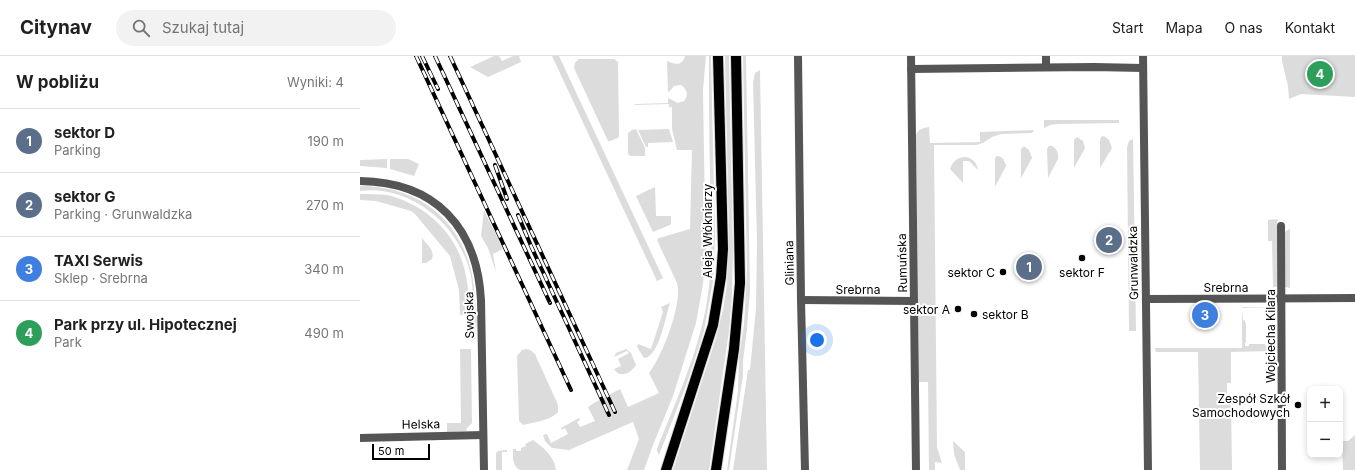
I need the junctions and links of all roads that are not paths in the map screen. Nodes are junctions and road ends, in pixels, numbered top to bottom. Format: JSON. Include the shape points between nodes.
{"nodes":[{"id":1,"x":718,"y":56,"type":"edge"},
{"id":2,"x":736,"y":56,"type":"edge"},
{"id":3,"x":798,"y":56,"type":"edge"},
{"id":4,"x":911,"y":56,"type":"edge"},
{"id":5,"x":1046,"y":56,"type":"edge"},
{"id":6,"x":1143,"y":56,"type":"edge"},
{"id":7,"x":1046,"y":67,"type":"junction"},
{"id":8,"x":911,"y":68,"type":"junction"},
{"id":9,"x":1143,"y":68,"type":"junction"},
{"id":10,"x":360,"y":181,"type":"edge"},
{"id":11,"x":1280,"y":226,"type":"dead end"},
{"id":12,"x":1281,"y":298,"type":"junction"},
{"id":13,"x":1355,"y":298,"type":"edge"},
{"id":14,"x":1146,"y":299,"type":"junction"},
{"id":15,"x":801,"y":300,"type":"junction"},
{"id":16,"x":914,"y":301,"type":"junction"},
{"id":17,"x":483,"y":435,"type":"junction"},
{"id":18,"x":360,"y":438,"type":"edge"},
{"id":19,"x":484,"y":470,"type":"edge"},
{"id":20,"x":666,"y":470,"type":"edge"},
{"id":21,"x":716,"y":470,"type":"edge"},
{"id":22,"x":805,"y":470,"type":"edge"},
{"id":23,"x":916,"y":470,"type":"edge"},
{"id":24,"x":1148,"y":470,"type":"edge"},
{"id":25,"x":1282,"y":470,"type":"edge"}],
"edges":[{"from":1,"to":20,"type":"main road","name":"Aleja Włókniarzy","via":[[721,277],[711,332]]},
{"from":2,"to":21,"type":"main road","via":[[740,283],[734,349]]},
{"from":3,"to":15,"type":"street","name":"Gliniana"},
{"from":4,"to":8,"type":"street","name":"Rumuńska"},
{"from":5,"to":7,"type":"street"},
{"from":6,"to":9,"type":"street","name":"Grunwaldzka"},
{"from":7,"to":8,"type":"street"},
{"from":7,"to":9,"type":"street"},
{"from":8,"to":16,"type":"street","name":"Rumuńska"},
{"from":9,"to":14,"type":"street","name":"Grunwaldzka"},
{"from":10,"to":17,"type":"street","name":"Swojska","via":[[384,182],[410,188],[434,202],[451,218],[465,237],[475,259],[480,280]]},
{"from":11,"to":12,"type":"street","name":"Wojciecha Kilara"},
{"from":12,"to":13,"type":"street","name":"Srebrna"},
{"from":12,"to":14,"type":"street","name":"Srebrna"},
{"from":12,"to":25,"type":"street","name":"Wojciecha Kilara"},
{"from":14,"to":24,"type":"street","name":"Grunwaldzka"},
{"from":15,"to":16,"type":"street","name":"Srebrna"},
{"from":15,"to":22,"type":"street","name":"Gliniana"},
{"from":16,"to":23,"type":"street","name":"Rumuńska"},
{"from":17,"to":18,"type":"street","name":"Helska"},
{"from":17,"to":19,"type":"street","name":"Swojska"}]}
